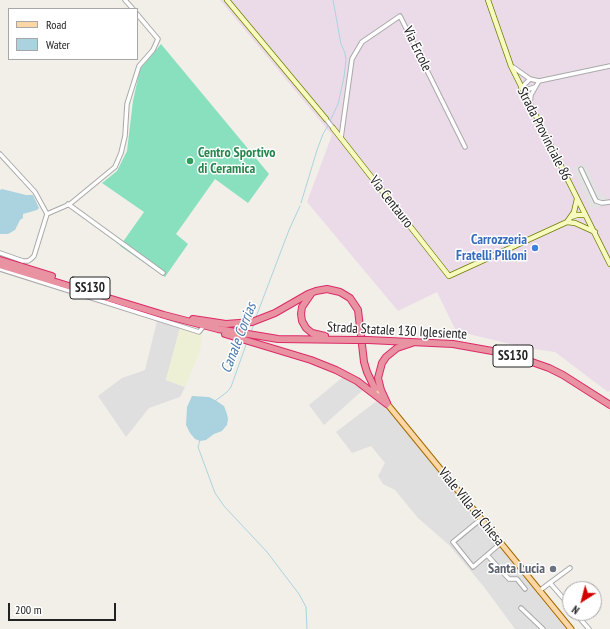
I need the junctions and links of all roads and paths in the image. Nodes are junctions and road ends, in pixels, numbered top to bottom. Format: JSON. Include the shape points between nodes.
{"nodes":[{"id":1,"x":125,"y":0,"type":"edge"},
{"id":2,"x":227,"y":0,"type":"edge"},
{"id":3,"x":488,"y":0,"type":"edge"},
{"id":4,"x":132,"y":8,"type":"edge"},
{"id":5,"x":138,"y":15,"type":"edge"},
{"id":6,"x":511,"y":66,"type":"junction"},
{"id":7,"x":610,"y":66,"type":"edge"},
{"id":8,"x":530,"y":79,"type":"junction"},
{"id":9,"x":539,"y":81,"type":"junction"},
{"id":10,"x":535,"y":87,"type":"junction"},
{"id":11,"x":521,"y":88,"type":"junction"},
{"id":12,"x":530,"y":106,"type":"junction"},
{"id":13,"x":326,"y":120,"type":"joint"},
{"id":14,"x":333,"y":128,"type":"joint"},
{"id":15,"x":341,"y":138,"type":"junction"},
{"id":16,"x":465,"y":147,"type":"dead end"},
{"id":17,"x":0,"y":154,"type":"edge"},
{"id":18,"x":580,"y":169,"type":"dead end"},
{"id":19,"x":577,"y":199,"type":"junction"},
{"id":20,"x":610,"y":202,"type":"edge"},
{"id":21,"x":68,"y":204,"type":"junction"},
{"id":22,"x":48,"y":214,"type":"junction"},
{"id":23,"x":585,"y":214,"type":"junction"},
{"id":24,"x":571,"y":217,"type":"junction"},
{"id":25,"x":567,"y":222,"type":"junction"},
{"id":26,"x":575,"y":223,"type":"junction"},
{"id":27,"x":594,"y":232,"type":"junction"},
{"id":28,"x":0,"y":253,"type":"edge"},
{"id":29,"x":0,"y":260,"type":"edge"},
{"id":30,"x":0,"y":264,"type":"edge"},
{"id":31,"x":610,"y":264,"type":"edge"},
{"id":32,"x":0,"y":269,"type":"edge"},
{"id":33,"x":163,"y":272,"type":"dead end"},
{"id":34,"x":312,"y":293,"type":"junction"},
{"id":35,"x":164,"y":315,"type":"junction"},
{"id":36,"x":180,"y":316,"type":"junction"},
{"id":37,"x":203,"y":327,"type":"junction"},
{"id":38,"x":218,"y":329,"type":"junction"},
{"id":39,"x":246,"y":338,"type":"junction"},
{"id":40,"x":354,"y":340,"type":"junction"},
{"id":41,"x":408,"y":342,"type":"junction"},
{"id":42,"x":375,"y":389,"type":"joint"},
{"id":43,"x":387,"y":404,"type":"junction"},
{"id":44,"x":610,"y":405,"type":"edge"},
{"id":45,"x":481,"y":519,"type":"junction"},
{"id":46,"x":501,"y":543,"type":"junction"},
{"id":47,"x":487,"y":555,"type":"junction"},
{"id":48,"x":570,"y":568,"type":"dead end"},
{"id":49,"x":550,"y":583,"type":"junction"},
{"id":50,"x":525,"y":589,"type":"dead end"},
{"id":51,"x":539,"y":591,"type":"junction"},
{"id":52,"x":562,"y":597,"type":"edge"},
{"id":53,"x":521,"y":608,"type":"dead end"},
{"id":54,"x":582,"y":621,"type":"edge"},
{"id":55,"x":543,"y":629,"type":"edge"},
{"id":56,"x":571,"y":629,"type":"edge"},
{"id":57,"x":589,"y":629,"type":"edge"}],
"edges":[{"from":1,"to":4,"type":"street"},
{"from":2,"to":13,"type":"street"},
{"from":3,"to":6,"type":"street","name":"Strada Provinciale 86"},
{"from":5,"to":21,"type":"street","via":[[158,39],[153,50],[139,66],[127,104],[121,153],[115,167]]},
{"from":6,"to":8,"type":"street"},
{"from":6,"to":11,"type":"street","name":"Strada Provinciale 86"},
{"from":7,"to":9,"type":"street"},
{"from":8,"to":9,"type":"street"},
{"from":8,"to":11,"type":"street"},
{"from":9,"to":10,"type":"street"},
{"from":10,"to":11,"type":"street"},
{"from":10,"to":12,"type":"street"},
{"from":11,"to":12,"type":"street","name":"Strada Provinciale 86"},
{"from":12,"to":19,"type":"street","name":"Strada Provinciale 86"},
{"from":13,"to":14,"type":"street"},
{"from":14,"to":15,"type":"street","name":"Via Centauro"},
{"from":15,"to":16,"type":"street","name":"Via Ercole","via":[[352,59],[362,42],[400,16]]},
{"from":15,"to":25,"type":"street","name":"Via Centauro","via":[[448,276]]},
{"from":17,"to":22,"type":"street","via":[[35,192]]},
{"from":18,"to":20,"type":"street","via":[[596,201]]},
{"from":19,"to":23,"type":"street","name":"Strada Provinciale 86"},
{"from":19,"to":24,"type":"street"},
{"from":21,"to":22,"type":"street"},
{"from":21,"to":33,"type":"street"},
{"from":22,"to":28,"type":"street","via":[[31,259],[23,261]]},
{"from":23,"to":24,"type":"street"},
{"from":23,"to":26,"type":"street"},
{"from":23,"to":27,"type":"street","name":"Strada Provinciale 86"},
{"from":24,"to":25,"type":"street"},
{"from":25,"to":26,"type":"street"},
{"from":26,"to":27,"type":"street"},
{"from":27,"to":31,"type":"street","name":"Strada Provinciale 86"},
{"from":29,"to":36,"type":"highway","name":"Strada Statale 130 Iglesiente","number":"SS130"},
{"from":30,"to":35,"type":"highway","name":"Strada Statale 130 Iglesiente","number":"SS130"},
{"from":32,"to":37,"type":"street","via":[[199,332]]},
{"from":34,"to":36,"type":"highway","via":[[275,314],[252,322],[211,323]]},
{"from":34,"to":40,"type":"highway","via":[[304,303],[301,314],[309,331],[318,336],[342,336]]},
{"from":34,"to":42,"type":"highway","via":[[333,290],[345,294],[354,303],[358,310],[364,362]]},
{"from":35,"to":37,"type":"highway"},
{"from":35,"to":38,"type":"highway","name":"Strada Statale 130 Iglesiente","number":"SS130"},
{"from":36,"to":38,"type":"highway","name":"Strada Statale 130 Iglesiente","number":"SS130"},
{"from":37,"to":39,"type":"highway"},
{"from":38,"to":39,"type":"highway","name":"Strada Statale 130 Iglesiente","number":"SS130"},
{"from":39,"to":40,"type":"highway","name":"Strada Statale 130 Iglesiente","number":"SS130"},
{"from":39,"to":43,"type":"highway","via":[[256,344],[336,370],[357,381]]},
{"from":40,"to":41,"type":"highway","name":"Strada Statale 130 Iglesiente","number":"SS130","bridge":true},
{"from":41,"to":43,"type":"highway","via":[[397,348],[382,363],[378,378]]},
{"from":41,"to":44,"type":"highway","name":"Strada Statale 130 Iglesiente","number":"SS130","via":[[470,346],[509,354],[549,368],[578,383]]},
{"from":42,"to":43,"type":"main road","name":"Viale Villa di Chiesa"},
{"from":43,"to":45,"type":"main road","name":"Viale Villa di Chiesa"},
{"from":45,"to":46,"type":"main road","name":"Viale Villa di Chiesa"},
{"from":45,"to":47,"type":"street","via":[[453,542],[473,567]]},
{"from":46,"to":47,"type":"street"},
{"from":46,"to":51,"type":"main road","name":"Viale Villa di Chiesa"},
{"from":47,"to":50,"type":"street","via":[[509,579],[517,579]]},
{"from":48,"to":49,"type":"street"},
{"from":49,"to":51,"type":"street"},
{"from":49,"to":52,"type":"street"},
{"from":51,"to":56,"type":"main road","name":"Viale Villa di Chiesa"},
{"from":53,"to":55,"type":"street"},
{"from":54,"to":57,"type":"street"}]}
